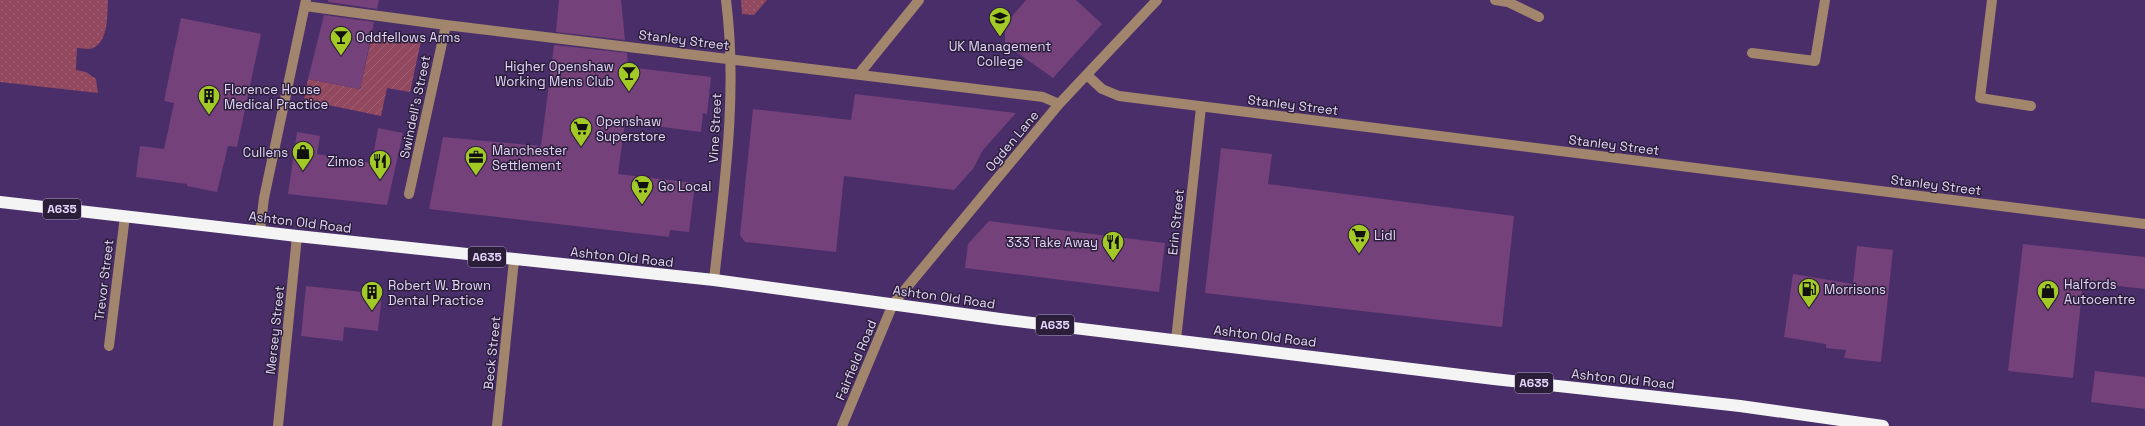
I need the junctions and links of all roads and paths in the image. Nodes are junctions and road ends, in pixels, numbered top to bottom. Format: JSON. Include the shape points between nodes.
{"nodes":[{"id":1,"x":726,"y":0,"type":"edge"},
{"id":2,"x":919,"y":0,"type":"edge"},
{"id":3,"x":1157,"y":0,"type":"edge"},
{"id":4,"x":1495,"y":0,"type":"edge"},
{"id":5,"x":1825,"y":0,"type":"edge"},
{"id":6,"x":1992,"y":0,"type":"edge"},
{"id":7,"x":305,"y":3,"type":"edge"},
{"id":8,"x":1539,"y":17,"type":"dead end"},
{"id":9,"x":446,"y":25,"type":"junction"},
{"id":10,"x":1752,"y":53,"type":"dead end"},
{"id":11,"x":732,"y":60,"type":"junction"},
{"id":12,"x":859,"y":74,"type":"junction"},
{"id":13,"x":1087,"y":75,"type":"junction"},
{"id":14,"x":1059,"y":104,"type":"junction"},
{"id":15,"x":2031,"y":106,"type":"dead end"},
{"id":16,"x":1201,"y":107,"type":"junction"},
{"id":17,"x":409,"y":194,"type":"dead end"},
{"id":18,"x":0,"y":202,"type":"edge"},
{"id":19,"x":125,"y":216,"type":"junction"},
{"id":20,"x":2145,"y":224,"type":"edge"},
{"id":21,"x":260,"y":231,"type":"junction"},
{"id":22,"x":297,"y":236,"type":"junction"},
{"id":23,"x":514,"y":260,"type":"junction"},
{"id":24,"x":714,"y":280,"type":"junction"},
{"id":25,"x":893,"y":304,"type":"junction"},
{"id":26,"x":1176,"y":340,"type":"junction"},
{"id":27,"x":110,"y":346,"type":"dead end"},
{"id":28,"x":278,"y":426,"type":"edge"},
{"id":29,"x":497,"y":426,"type":"edge"},
{"id":30,"x":842,"y":426,"type":"edge"},
{"id":31,"x":1883,"y":426,"type":"edge"}],
"edges":[{"from":1,"to":11,"type":"street","name":"Vine Street"},
{"from":2,"to":12,"type":"street"},
{"from":3,"to":13,"type":"street","name":"Ogden Lane"},
{"from":4,"to":8,"type":"street","via":[[1508,2]]},
{"from":5,"to":10,"type":"street","via":[[1815,61]]},
{"from":6,"to":15,"type":"street","via":[[1980,98]]},
{"from":7,"to":9,"type":"street","name":"Stanley Street"},
{"from":7,"to":21,"type":"street","via":[[264,198]]},
{"from":9,"to":11,"type":"street","name":"Stanley Street"},
{"from":9,"to":17,"type":"street","name":"Swindell's Street"},
{"from":11,"to":12,"type":"street","name":"Stanley Street"},
{"from":11,"to":24,"type":"street","name":"Vine Street","via":[[727,151]]},
{"from":12,"to":14,"type":"street","name":"Stanley Street","via":[[1043,97]]},
{"from":13,"to":14,"type":"street","name":"Ogden Lane"},
{"from":13,"to":16,"type":"street","name":"Stanley Street","via":[[1102,89],[1119,96]]},
{"from":14,"to":25,"type":"street","name":"Ogden Lane"},
{"from":16,"to":20,"type":"street","name":"Stanley Street"},
{"from":16,"to":26,"type":"street","name":"Erin Street"},
{"from":18,"to":19,"type":"highway","name":"Ashton Old Road","number":"A635"},
{"from":19,"to":21,"type":"highway","name":"Ashton Old Road","number":"A635"},
{"from":19,"to":27,"type":"street","name":"Trevor Street"},
{"from":21,"to":22,"type":"highway","name":"Ashton Old Road","number":"A635"},
{"from":22,"to":23,"type":"highway","name":"Ashton Old Road","number":"A635"},
{"from":22,"to":28,"type":"street","name":"Mersey Street"},
{"from":23,"to":24,"type":"highway","name":"Ashton Old Road","number":"A635"},
{"from":23,"to":29,"type":"street","name":"Beck Street"},
{"from":24,"to":25,"type":"highway","name":"Ashton Old Road","number":"A635"},
{"from":25,"to":26,"type":"highway","name":"Ashton Old Road","number":"A635"},
{"from":25,"to":30,"type":"street","name":"Fairfield Road"},
{"from":26,"to":31,"type":"highway","name":"Ashton Old Road","number":"A635","via":[[1740,406]]}]}
